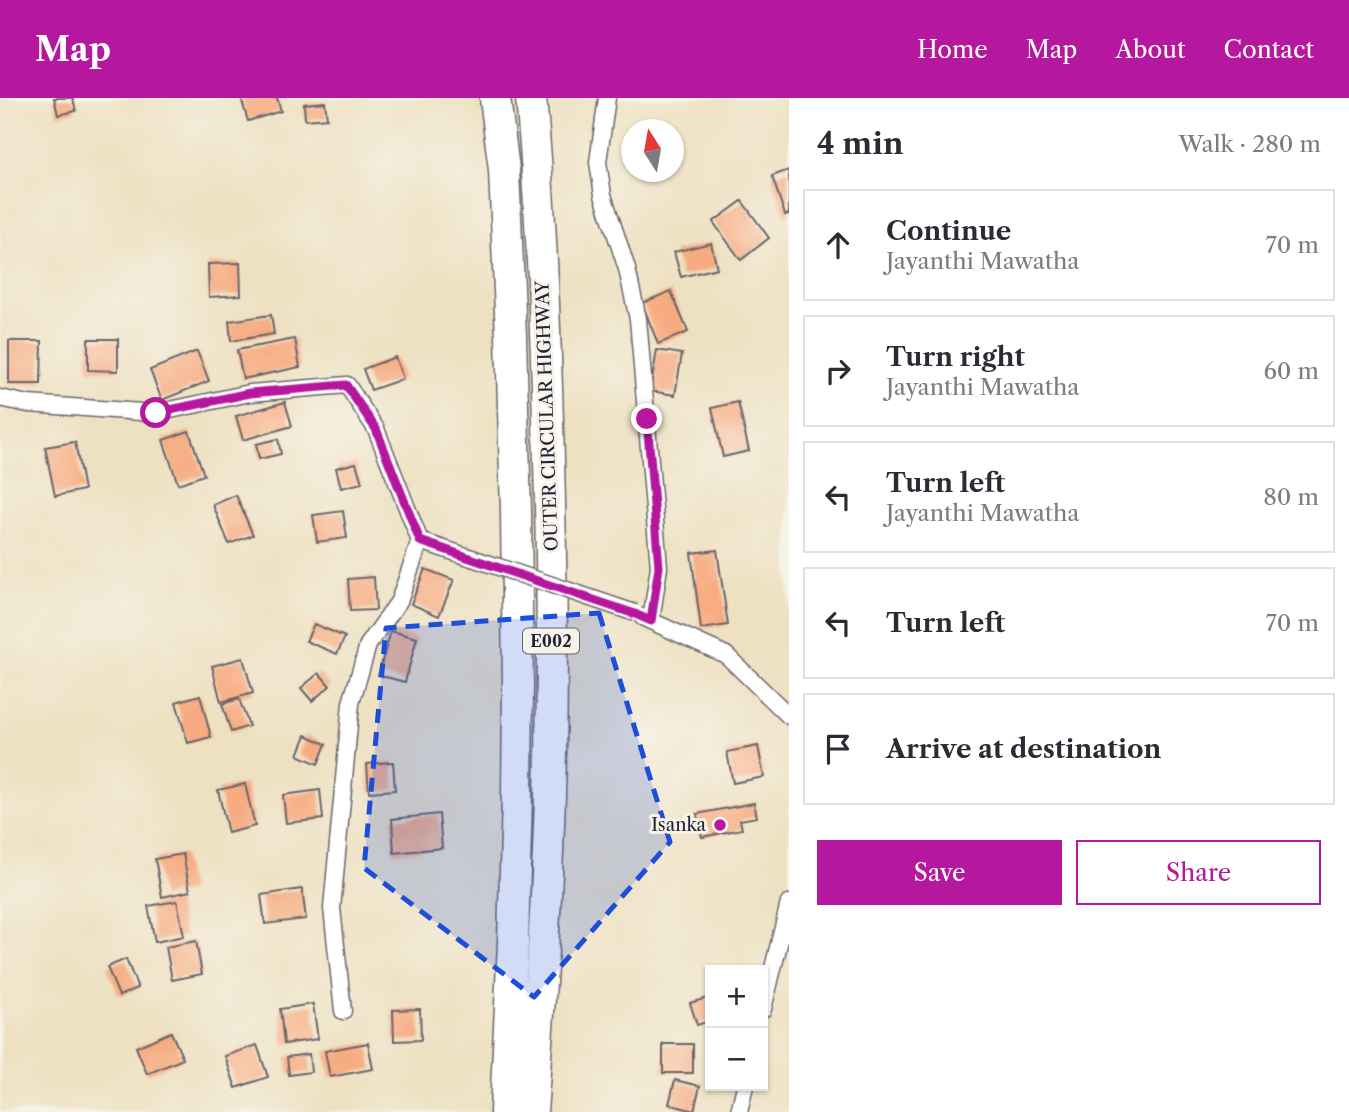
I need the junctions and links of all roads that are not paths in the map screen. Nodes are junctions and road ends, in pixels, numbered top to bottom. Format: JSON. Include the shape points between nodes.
{"nodes":[{"id":1,"x":495,"y":98,"type":"edge"},
{"id":2,"x":531,"y":98,"type":"edge"},
{"id":3,"x":607,"y":98,"type":"edge"},
{"id":4,"x":0,"y":398,"type":"edge"},
{"id":5,"x":420,"y":541,"type":"junction"},
{"id":6,"x":651,"y":621,"type":"junction"},
{"id":7,"x":789,"y":716,"type":"edge"},
{"id":8,"x":789,"y":903,"type":"edge"},
{"id":9,"x":768,"y":989,"type":"edge"},
{"id":10,"x":343,"y":1011,"type":"dead end"},
{"id":11,"x":744,"y":1091,"type":"edge"},
{"id":12,"x":505,"y":1112,"type":"edge"},
{"id":13,"x":532,"y":1112,"type":"edge"},
{"id":14,"x":739,"y":1112,"type":"edge"}],
"edges":[{"from":1,"to":12,"type":"highway","name":"OUTER CIRCULAR HIGHWAY","number":"E002","via":[[504,170],[514,417],[518,687]]},
{"from":2,"to":13,"type":"highway","name":"OUTER CIRCULAR HIGHWAY","number":"E002","via":[[550,494],[551,688],[544,944]]},
{"from":3,"to":6,"type":"street","via":[[598,162],[638,319],[659,567]]},
{"from":4,"to":5,"type":"street","via":[[156,413],[250,393],[346,385],[376,429]]},
{"from":5,"to":6,"type":"street","bridge":true},
{"from":5,"to":10,"type":"street","via":[[399,601],[368,645],[351,703],[332,908]]},
{"from":6,"to":7,"type":"street","via":[[726,655]]},
{"from":8,"to":9,"type":"street"},
{"from":11,"to":14,"type":"street"}]}
